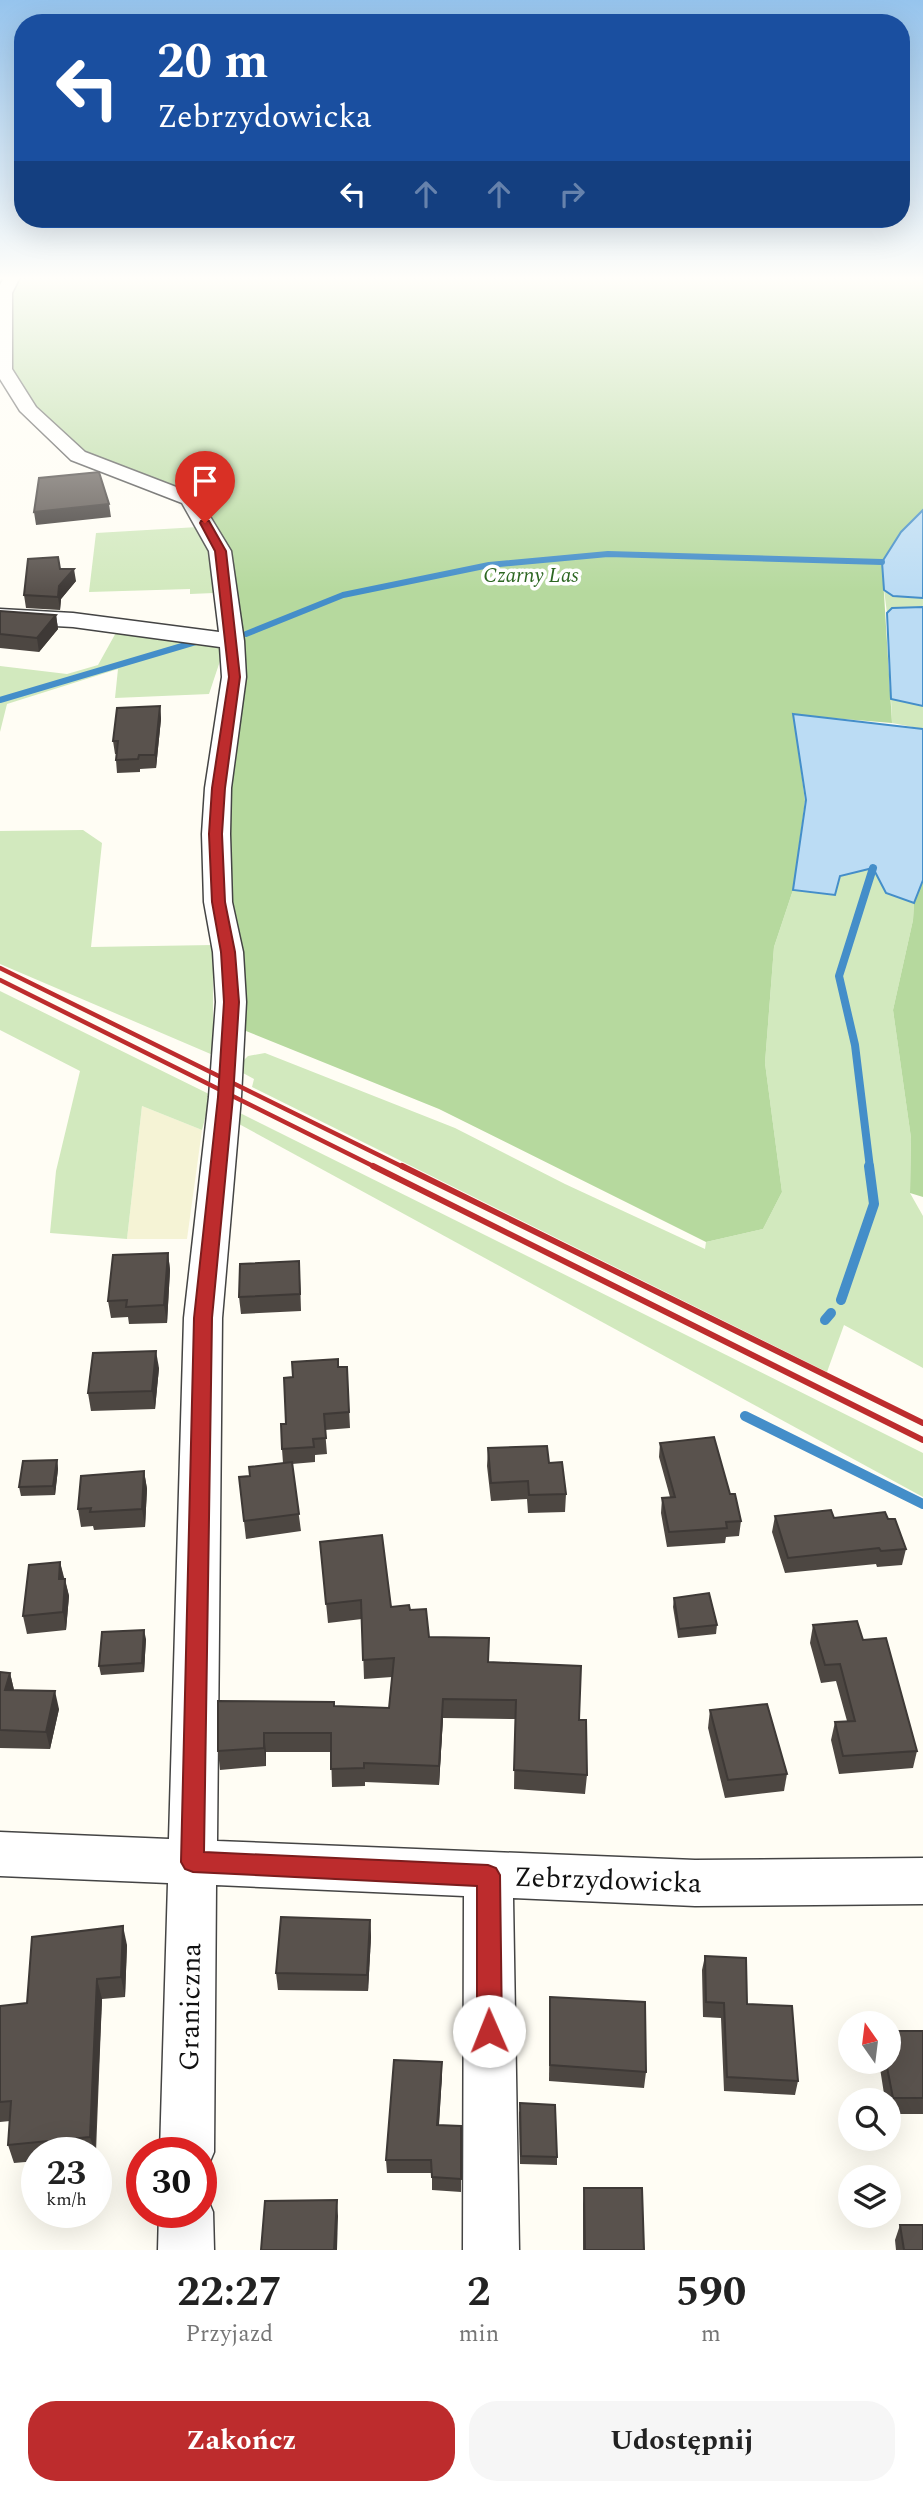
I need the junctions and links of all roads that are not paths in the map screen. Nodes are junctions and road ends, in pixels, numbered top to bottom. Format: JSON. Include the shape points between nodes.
{"nodes":[{"id":1,"x":11,"y":382,"type":"edge"},
{"id":2,"x":0,"y":616,"type":"edge"},
{"id":3,"x":232,"y":641,"type":"junction"},
{"id":4,"x":0,"y":1854,"type":"edge"},
{"id":5,"x":193,"y":1862,"type":"junction"},
{"id":6,"x":488,"y":1875,"type":"junction"},
{"id":7,"x":923,"y":1881,"type":"edge"},
{"id":8,"x":187,"y":2137,"type":"edge"},
{"id":9,"x":186,"y":2228,"type":"edge"},
{"id":10,"x":186,"y":2250,"type":"edge"},
{"id":11,"x":491,"y":2250,"type":"edge"}],
"edges":[{"from":1,"to":3,"type":"street","name":"Graniczna","via":[[29,411],[78,456],[190,499],[220,551]]},
{"from":2,"to":3,"type":"street","via":[[72,620]]},
{"from":3,"to":5,"type":"street","name":"Graniczna","via":[[234,677],[216,834],[218,902],[231,1002],[203,1318]]},
{"from":4,"to":5,"type":"street","name":"Zebrzydowicka"},
{"from":5,"to":6,"type":"street","name":"Zebrzydowicka"},
{"from":5,"to":8,"type":"street","name":"Graniczna"},
{"from":6,"to":7,"type":"street","name":"Zebrzydowicka","via":[[708,1883]]},
{"from":6,"to":11,"type":"street"},
{"from":9,"to":10,"type":"street"}]}
